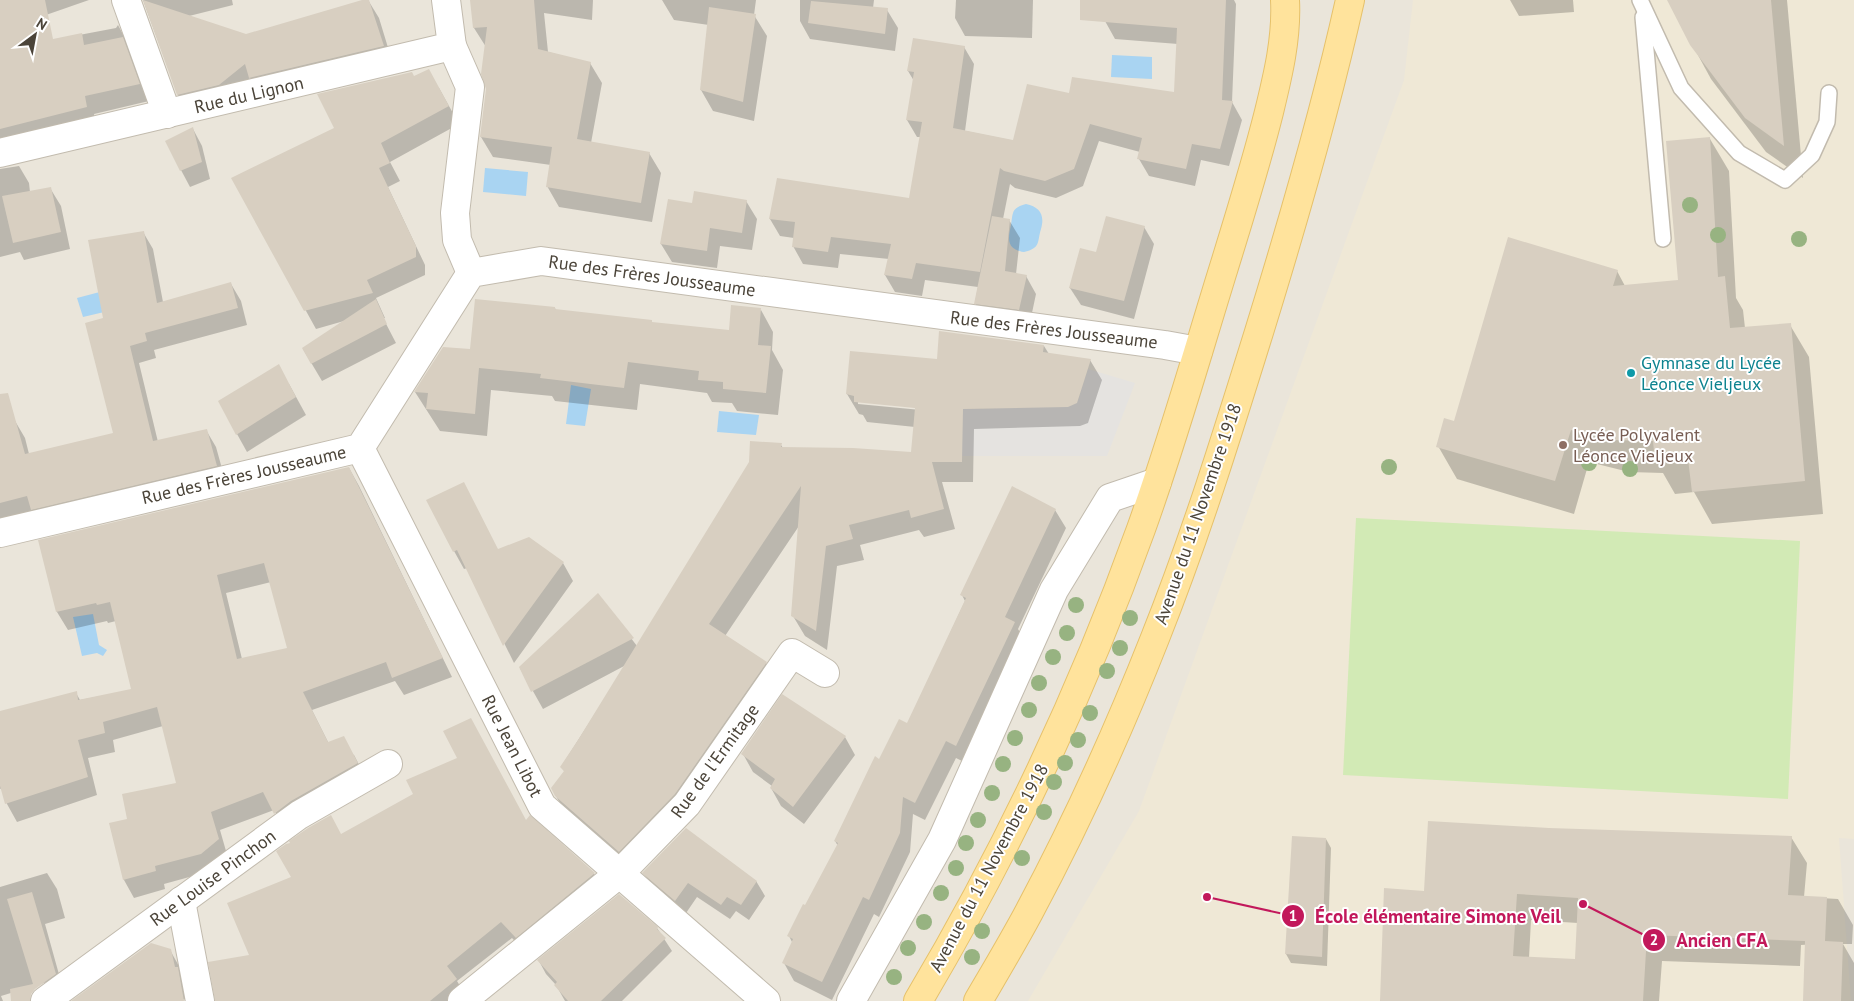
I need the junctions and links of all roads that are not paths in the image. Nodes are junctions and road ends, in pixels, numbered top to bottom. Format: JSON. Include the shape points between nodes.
{"nodes":[{"id":1,"x":126,"y":0,"type":"edge"},
{"id":2,"x":446,"y":0,"type":"edge"},
{"id":3,"x":1286,"y":0,"type":"edge"},
{"id":4,"x":1350,"y":0,"type":"edge"},
{"id":5,"x":1641,"y":3,"type":"edge"},
{"id":6,"x":452,"y":46,"type":"junction"},
{"id":7,"x":1829,"y":93,"type":"dead end"},
{"id":8,"x":166,"y":114,"type":"junction"},
{"id":9,"x":0,"y":153,"type":"edge"},
{"id":10,"x":1663,"y":239,"type":"dead end"},
{"id":11,"x":471,"y":273,"type":"junction"},
{"id":12,"x":1198,"y":351,"type":"junction"},
{"id":13,"x":360,"y":448,"type":"junction"},
{"id":14,"x":1157,"y":482,"type":"junction"},
{"id":15,"x":0,"y":533,"type":"edge"},
{"id":16,"x":825,"y":673,"type":"dead end"},
{"id":17,"x":388,"y":764,"type":"dead end"},
{"id":18,"x":620,"y":873,"type":"junction"},
{"id":19,"x":181,"y":901,"type":"junction"},
{"id":20,"x":45,"y":1001,"type":"edge"},
{"id":21,"x":200,"y":1001,"type":"edge"},
{"id":22,"x":462,"y":1001,"type":"edge"},
{"id":23,"x":766,"y":1001,"type":"edge"},
{"id":24,"x":852,"y":1001,"type":"edge"},
{"id":25,"x":918,"y":1001,"type":"edge"},
{"id":26,"x":978,"y":1001,"type":"edge"}],
"edges":[{"from":1,"to":8,"type":"street"},
{"from":2,"to":6,"type":"street"},
{"from":3,"to":12,"type":"main road","name":"Avenue du 11 Novembre 1918","via":[[1282,53],[1264,134]]},
{"from":4,"to":26,"type":"main road","name":"Avenue du 11 Novembre 1918","via":[[1310,164],[1190,548],[1123,717],[1075,820],[1029,913]]},
{"from":5,"to":7,"type":"lane","via":[[1681,88],[1740,153],[1784,180],[1812,155],[1827,122]]},
{"from":5,"to":10,"type":"lane"},
{"from":6,"to":8,"type":"street","name":"Rue du Lignon"},
{"from":6,"to":11,"type":"street","via":[[470,87],[456,213],[457,240]]},
{"from":8,"to":9,"type":"street","name":"Rue du Lignon"},
{"from":11,"to":12,"type":"street","name":"Rue des Frères Jousseaume","via":[[541,261]]},
{"from":11,"to":13,"type":"street","name":"Rue des Frères Jousseaume"},
{"from":12,"to":14,"type":"main road","name":"Avenue du 11 Novembre 1918"},
{"from":13,"to":15,"type":"street","name":"Rue des Frères Jousseaume"},
{"from":13,"to":18,"type":"street","name":"Rue Jean Libot","via":[[542,806]]},
{"from":14,"to":24,"type":"street","via":[[1110,498],[1054,590],[942,840]]},
{"from":14,"to":25,"type":"main road","name":"Avenue du 11 Novembre 1918","via":[[1106,618],[1047,756],[982,890]]},
{"from":16,"to":18,"type":"street","name":"Rue de l'Ermitage","via":[[792,653],[688,804]]},
{"from":17,"to":19,"type":"street","name":"Rue Louise Pinchon","via":[[299,815]]},
{"from":18,"to":22,"type":"street","name":"Rue de l'Ermitage"},
{"from":18,"to":23,"type":"street","name":"Rue Jean Libot"},
{"from":19,"to":20,"type":"street","name":"Rue Louise Pinchon"},
{"from":19,"to":21,"type":"street"}]}
